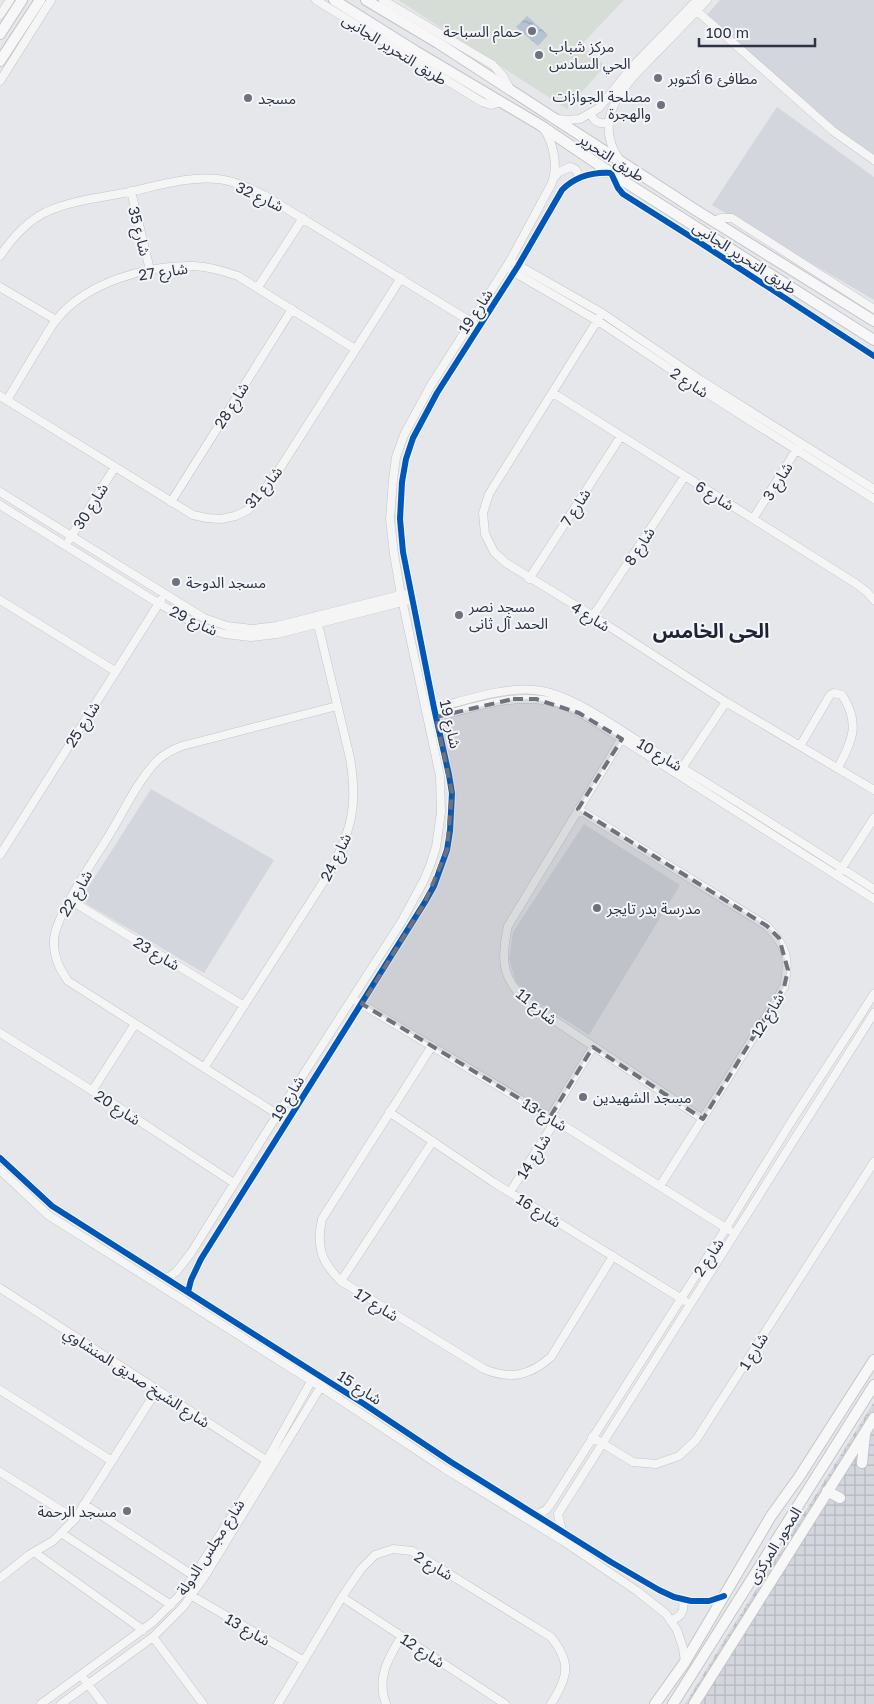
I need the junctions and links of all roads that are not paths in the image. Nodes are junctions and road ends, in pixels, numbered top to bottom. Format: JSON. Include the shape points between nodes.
{"nodes":[{"id":1,"x":10,"y":0,"type":"edge"},
{"id":2,"x":22,"y":0,"type":"edge"},
{"id":3,"x":40,"y":0,"type":"edge"},
{"id":4,"x":51,"y":0,"type":"edge"},
{"id":5,"x":316,"y":0,"type":"edge"},
{"id":6,"x":334,"y":0,"type":"edge"},
{"id":7,"x":366,"y":0,"type":"edge"},
{"id":8,"x":383,"y":0,"type":"edge"},
{"id":9,"x":697,"y":0,"type":"edge"},
{"id":10,"x":707,"y":0,"type":"edge"},
{"id":11,"x":697,"y":11,"type":"junction"},
{"id":12,"x":0,"y":15,"type":"edge"},
{"id":13,"x":0,"y":34,"type":"edge"},
{"id":14,"x":426,"y":36,"type":"junction"},
{"id":15,"x":417,"y":52,"type":"junction"},
{"id":16,"x":451,"y":52,"type":"junction"},
{"id":17,"x":0,"y":61,"type":"edge"},
{"id":18,"x":444,"y":68,"type":"junction"},
{"id":19,"x":634,"y":71,"type":"junction"},
{"id":20,"x":0,"y":81,"type":"edge"},
{"id":21,"x":511,"y":90,"type":"junction"},
{"id":22,"x":502,"y":102,"type":"junction"},
{"id":23,"x":592,"y":113,"type":"junction"},
{"id":24,"x":554,"y":118,"type":"junction"},
{"id":25,"x":609,"y":122,"type":"junction"},
{"id":26,"x":542,"y":126,"type":"junction"},
{"id":27,"x":874,"y":160,"type":"edge"},
{"id":28,"x":620,"y":161,"type":"junction"},
{"id":29,"x":612,"y":173,"type":"junction"},
{"id":30,"x":554,"y":178,"type":"junction"},
{"id":31,"x":578,"y":179,"type":"junction"},
{"id":32,"x":130,"y":192,"type":"junction"},
{"id":33,"x":302,"y":218,"type":"junction"},
{"id":34,"x":714,"y":221,"type":"junction"},
{"id":35,"x":0,"y":256,"type":"edge"},
{"id":36,"x":508,"y":264,"type":"junction"},
{"id":37,"x":516,"y":269,"type":"junction"},
{"id":38,"x":150,"y":270,"type":"junction"},
{"id":39,"x":401,"y":278,"type":"junction"},
{"id":40,"x":816,"y":283,"type":"junction"},
{"id":41,"x":0,"y":287,"type":"edge"},
{"id":42,"x":258,"y":288,"type":"junction"},
{"id":43,"x":808,"y":297,"type":"junction"},
{"id":44,"x":842,"y":300,"type":"junction"},
{"id":45,"x":292,"y":309,"type":"junction"},
{"id":46,"x":874,"y":309,"type":"edge"},
{"id":47,"x":832,"y":312,"type":"junction"},
{"id":48,"x":602,"y":313,"type":"junction"},
{"id":49,"x":56,"y":320,"type":"junction"},
{"id":50,"x":598,"y":321,"type":"junction"},
{"id":51,"x":874,"y":321,"type":"edge"},
{"id":52,"x":471,"y":322,"type":"junction"},
{"id":53,"x":479,"y":327,"type":"junction"},
{"id":54,"x":874,"y":340,"type":"edge"},
{"id":55,"x":355,"y":349,"type":"junction"},
{"id":56,"x":874,"y":356,"type":"edge"},
{"id":57,"x":553,"y":393,"type":"junction"},
{"id":58,"x":3,"y":398,"type":"edge"},
{"id":59,"x":621,"y":436,"type":"junction"},
{"id":60,"x":799,"y":447,"type":"junction"},
{"id":61,"x":115,"y":467,"type":"junction"},
{"id":62,"x":685,"y":476,"type":"junction"},
{"id":63,"x":874,"y":489,"type":"edge"},
{"id":64,"x":0,"y":492,"type":"edge"},
{"id":65,"x":874,"y":499,"type":"edge"},
{"id":66,"x":171,"y":502,"type":"junction"},
{"id":67,"x":0,"y":505,"type":"edge"},
{"id":68,"x":753,"y":519,"type":"junction"},
{"id":69,"x":71,"y":537,"type":"junction"},
{"id":70,"x":66,"y":545,"type":"junction"},
{"id":71,"x":529,"y":579,"type":"junction"},
{"id":72,"x":164,"y":594,"type":"junction"},
{"id":73,"x":412,"y":596,"type":"junction"},
{"id":74,"x":402,"y":599,"type":"junction"},
{"id":75,"x":0,"y":600,"type":"edge"},
{"id":76,"x":874,"y":600,"type":"edge"},
{"id":77,"x":158,"y":603,"type":"junction"},
{"id":78,"x":593,"y":616,"type":"junction"},
{"id":79,"x":317,"y":620,"type":"junction"},
{"id":80,"x":116,"y":671,"type":"junction"},
{"id":81,"x":726,"y":702,"type":"junction"},
{"id":82,"x":338,"y":706,"type":"junction"},
{"id":83,"x":430,"y":709,"type":"junction"},
{"id":84,"x":433,"y":718,"type":"junction"},
{"id":85,"x":623,"y":736,"type":"junction"},
{"id":86,"x":800,"y":746,"type":"junction"},
{"id":87,"x":838,"y":768,"type":"junction"},
{"id":88,"x":680,"y":771,"type":"junction"},
{"id":89,"x":874,"y":790,"type":"edge"},
{"id":90,"x":578,"y":809,"type":"junction"},
{"id":91,"x":874,"y":818,"type":"edge"},
{"id":92,"x":0,"y":854,"type":"edge"},
{"id":93,"x":840,"y":872,"type":"junction"},
{"id":94,"x":874,"y":889,"type":"edge"},
{"id":95,"x":874,"y":898,"type":"edge"},
{"id":96,"x":70,"y":900,"type":"junction"},
{"id":97,"x":874,"y":994,"type":"edge"},
{"id":98,"x":352,"y":998,"type":"junction"},
{"id":99,"x":362,"y":1004,"type":"junction"},
{"id":100,"x":244,"y":1006,"type":"junction"},
{"id":101,"x":874,"y":1013,"type":"edge"},
{"id":102,"x":135,"y":1024,"type":"junction"},
{"id":103,"x":0,"y":1033,"type":"edge"},
{"id":104,"x":432,"y":1046,"type":"junction"},
{"id":105,"x":593,"y":1047,"type":"junction"},
{"id":106,"x":204,"y":1068,"type":"junction"},
{"id":107,"x":92,"y":1091,"type":"junction"},
{"id":108,"x":390,"y":1112,"type":"junction"},
{"id":109,"x":277,"y":1114,"type":"junction"},
{"id":110,"x":703,"y":1118,"type":"junction"},
{"id":111,"x":553,"y":1119,"type":"junction"},
{"id":112,"x":433,"y":1141,"type":"junction"},
{"id":113,"x":256,"y":1147,"type":"junction"},
{"id":114,"x":268,"y":1154,"type":"junction"},
{"id":115,"x":0,"y":1158,"type":"edge"},
{"id":116,"x":874,"y":1162,"type":"edge"},
{"id":117,"x":0,"y":1170,"type":"edge"},
{"id":118,"x":234,"y":1183,"type":"junction"},
{"id":119,"x":660,"y":1186,"type":"junction"},
{"id":120,"x":510,"y":1192,"type":"junction"},
{"id":121,"x":726,"y":1228,"type":"junction"},
{"id":122,"x":735,"y":1234,"type":"junction"},
{"id":123,"x":120,"y":1255,"type":"junction"},
{"id":124,"x":613,"y":1256,"type":"junction"},
{"id":125,"x":166,"y":1279,"type":"junction"},
{"id":126,"x":341,"y":1281,"type":"junction"},
{"id":127,"x":0,"y":1288,"type":"edge"},
{"id":128,"x":188,"y":1292,"type":"junction"},
{"id":129,"x":681,"y":1299,"type":"junction"},
{"id":130,"x":691,"y":1305,"type":"junction"},
{"id":131,"x":874,"y":1360,"type":"edge"},
{"id":132,"x":315,"y":1374,"type":"junction"},
{"id":133,"x":325,"y":1380,"type":"junction"},
{"id":134,"x":311,"y":1381,"type":"junction"},
{"id":135,"x":874,"y":1385,"type":"edge"},
{"id":136,"x":321,"y":1388,"type":"junction"},
{"id":137,"x":0,"y":1390,"type":"edge"},
{"id":138,"x":157,"y":1390,"type":"junction"},
{"id":139,"x":874,"y":1418,"type":"edge"},
{"id":140,"x":865,"y":1432,"type":"junction"},
{"id":141,"x":592,"y":1437,"type":"junction"},
{"id":142,"x":603,"y":1444,"type":"junction"},
{"id":143,"x":267,"y":1460,"type":"junction"},
{"id":144,"x":112,"y":1461,"type":"junction"},
{"id":145,"x":862,"y":1463,"type":"dead end"},
{"id":146,"x":274,"y":1465,"type":"junction"},
{"id":147,"x":0,"y":1472,"type":"edge"},
{"id":148,"x":812,"y":1483,"type":"junction"},
{"id":149,"x":827,"y":1491,"type":"junction"},
{"id":150,"x":787,"y":1493,"type":"junction"},
{"id":151,"x":840,"y":1498,"type":"dead end"},
{"id":152,"x":510,"y":1503,"type":"junction"},
{"id":153,"x":84,"y":1504,"type":"junction"},
{"id":154,"x":536,"y":1515,"type":"junction"},
{"id":155,"x":75,"y":1519,"type":"junction"},
{"id":156,"x":562,"y":1531,"type":"junction"},
{"id":157,"x":61,"y":1534,"type":"junction"},
{"id":158,"x":34,"y":1552,"type":"junction"},
{"id":159,"x":195,"y":1573,"type":"junction"},
{"id":160,"x":205,"y":1576,"type":"junction"},
{"id":161,"x":0,"y":1578,"type":"edge"},
{"id":162,"x":192,"y":1596,"type":"junction"},
{"id":163,"x":724,"y":1596,"type":"junction"},
{"id":164,"x":342,"y":1597,"type":"junction"},
{"id":165,"x":682,"y":1599,"type":"junction"},
{"id":166,"x":171,"y":1606,"type":"junction"},
{"id":167,"x":670,"y":1620,"type":"junction"},
{"id":168,"x":143,"y":1630,"type":"junction"},
{"id":169,"x":402,"y":1636,"type":"junction"},
{"id":170,"x":152,"y":1637,"type":"junction"},
{"id":171,"x":304,"y":1661,"type":"junction"},
{"id":172,"x":684,"y":1662,"type":"junction"},
{"id":173,"x":81,"y":1675,"type":"junction"},
{"id":174,"x":88,"y":1685,"type":"junction"},
{"id":175,"x":41,"y":1704,"type":"edge"},
{"id":176,"x":61,"y":1704,"type":"edge"},
{"id":177,"x":102,"y":1704,"type":"edge"},
{"id":178,"x":203,"y":1704,"type":"edge"},
{"id":179,"x":278,"y":1704,"type":"edge"},
{"id":180,"x":386,"y":1704,"type":"edge"},
{"id":181,"x":504,"y":1704,"type":"edge"},
{"id":182,"x":551,"y":1704,"type":"edge"},
{"id":183,"x":655,"y":1704,"type":"edge"},
{"id":184,"x":673,"y":1704,"type":"edge"},
{"id":185,"x":694,"y":1704,"type":"edge"}],
"edges":[{"from":1,"to":12,"type":"street"},
{"from":2,"to":13,"type":"street"},
{"from":3,"to":17,"type":"street"},
{"from":4,"to":20,"type":"street"},
{"from":5,"to":22,"type":"street","name":"طريق التحرير الجانبى","via":[[482,102],[491,105]]},
{"from":6,"to":15,"type":"street","name":"طريق التحرير"},
{"from":7,"to":14,"type":"street","name":"طريق التحرير"},
{"from":8,"to":21,"type":"street","via":[[493,65]]},
{"from":9,"to":19,"type":"street"},
{"from":10,"to":11,"type":"street"},
{"from":11,"to":19,"type":"street"},
{"from":11,"to":27,"type":"street","via":[[833,131]]},
{"from":14,"to":15,"type":"street","via":[[426,46]]},
{"from":14,"to":16,"type":"street","name":"طريق التحرير"},
{"from":15,"to":18,"type":"street","name":"طريق التحرير"},
{"from":16,"to":18,"type":"street","via":[[445,57]]},
{"from":16,"to":21,"type":"street","name":"طريق التحرير"},
{"from":18,"to":22,"type":"street","name":"طريق التحرير"},
{"from":19,"to":23,"type":"street"},
{"from":19,"to":25,"type":"street","via":[[616,100]]},
{"from":21,"to":24,"type":"street","name":"طريق التحرير"},
{"from":22,"to":26,"type":"street","name":"طريق التحرير"},
{"from":23,"to":24,"type":"street","via":[[573,120]]},
{"from":23,"to":25,"type":"street","via":[[598,123]]},
{"from":24,"to":28,"type":"street","name":"طريق التحرير"},
{"from":25,"to":28,"type":"street","via":[[612,146]]},
{"from":26,"to":29,"type":"street","name":"طريق التحرير"},
{"from":26,"to":30,"type":"street","via":[[552,147]]},
{"from":28,"to":34,"type":"street","name":"طريق التحرير"},
{"from":29,"to":31,"type":"street","name":"شارع 19"},
{"from":29,"to":43,"type":"street","name":"طريق التحرير"},
{"from":29,"to":56,"type":"street","name":"طريق التحرير الجانبى","via":[[623,194]]},
{"from":30,"to":31,"type":"street","via":[[572,167],[578,172]]},
{"from":30,"to":36,"type":"street","name":"شارع 19"},
{"from":31,"to":37,"type":"street","name":"شارع 19","via":[[562,190]]},
{"from":32,"to":33,"type":"street","name":"شارع 32","via":[[195,179],[219,179],[264,195]]},
{"from":32,"to":35,"type":"street","name":"شارع 32","via":[[66,204],[45,213],[10,240]]},
{"from":32,"to":38,"type":"street","name":"شارع 35"},
{"from":33,"to":39,"type":"street","name":"شارع 32"},
{"from":33,"to":42,"type":"street"},
{"from":34,"to":40,"type":"street","name":"طريق التحرير"},
{"from":34,"to":46,"type":"street","name":"طريق التحرير الجانبى","via":[[732,218]]},
{"from":36,"to":37,"type":"street","name":"شارع 2"},
{"from":36,"to":52,"type":"street","name":"شارع 19"},
{"from":37,"to":48,"type":"street","name":"شارع 2"},
{"from":37,"to":50,"type":"street","name":"شارع 2"},
{"from":37,"to":53,"type":"street","name":"شارع 19"},
{"from":38,"to":42,"type":"street","name":"شارع 27","via":[[195,266],[217,269]]},
{"from":38,"to":49,"type":"street","name":"شارع 27","via":[[89,291]]},
{"from":39,"to":52,"type":"street","name":"شارع 32"},
{"from":39,"to":55,"type":"street","name":"شارع 31"},
{"from":40,"to":43,"type":"street","via":[[815,293]]},
{"from":40,"to":44,"type":"street","name":"طريق التحرير"},
{"from":41,"to":49,"type":"street"},
{"from":42,"to":45,"type":"street","name":"شارع 27"},
{"from":43,"to":47,"type":"street","name":"طريق التحرير"},
{"from":44,"to":47,"type":"street","via":[[835,302]]},
{"from":44,"to":51,"type":"street","name":"طريق التحرير"},
{"from":45,"to":55,"type":"street","name":"شارع 27"},
{"from":45,"to":66,"type":"street","name":"شارع 28"},
{"from":47,"to":54,"type":"street","name":"طريق التحرير"},
{"from":48,"to":50,"type":"street","name":"شارع 4"},
{"from":48,"to":60,"type":"street","name":"شارع 2"},
{"from":49,"to":58,"type":"street","name":"شارع 27"},
{"from":50,"to":57,"type":"street","name":"شارع 4"},
{"from":50,"to":60,"type":"street","name":"شارع 2","via":[[697,387]]},
{"from":52,"to":53,"type":"street","name":"شارع 32"},
{"from":52,"to":74,"type":"street","name":"شارع 19","via":[[418,407],[396,457],[390,519]]},
{"from":53,"to":73,"type":"street","name":"شارع 19","via":[[436,393],[406,459],[400,519]]},
{"from":55,"to":66,"type":"street","name":"شارع 31","via":[[276,473],[248,510],[221,519],[207,518]]},
{"from":57,"to":59,"type":"street","name":"شارع 6"},
{"from":57,"to":71,"type":"street","name":"شارع 4","via":[[488,494],[483,514],[485,534],[494,552]]},
{"from":58,"to":61,"type":"street","name":"شارع 31"},
{"from":59,"to":62,"type":"street","name":"شارع 6"},
{"from":59,"to":71,"type":"street","name":"شارع 7"},
{"from":60,"to":63,"type":"street","name":"شارع 2"},
{"from":60,"to":65,"type":"street","name":"شارع 2"},
{"from":60,"to":68,"type":"street","name":"شارع 3"},
{"from":61,"to":66,"type":"street","name":"شارع 31"},
{"from":61,"to":69,"type":"street","name":"شارع 30"},
{"from":62,"to":68,"type":"street","name":"شارع 6"},
{"from":62,"to":78,"type":"street","name":"شارع 8"},
{"from":64,"to":69,"type":"street","name":"شارع 29"},
{"from":67,"to":70,"type":"street","name":"شارع 29"},
{"from":68,"to":76,"type":"street","name":"شارع 6","via":[[855,583]]},
{"from":69,"to":70,"type":"street","name":"شارع 30"},
{"from":69,"to":72,"type":"street","name":"شارع 29"},
{"from":70,"to":77,"type":"street","name":"شارع 29"},
{"from":71,"to":78,"type":"street","name":"شارع 4"},
{"from":72,"to":77,"type":"street","name":"شارع 25"},
{"from":72,"to":79,"type":"street","name":"شارع 29","via":[[204,618],[227,626],[252,629]]},
{"from":73,"to":74,"type":"street","name":"شارع 29"},
{"from":73,"to":83,"type":"street","name":"شارع 19"},
{"from":74,"to":79,"type":"street","name":"شارع 29"},
{"from":74,"to":83,"type":"street","name":"شارع 19"},
{"from":75,"to":80,"type":"street"},
{"from":77,"to":79,"type":"street","name":"شارع 29","via":[[201,627],[251,637],[277,634]]},
{"from":77,"to":80,"type":"street","name":"شارع 25"},
{"from":78,"to":81,"type":"street","name":"شارع 4"},
{"from":79,"to":82,"type":"street","name":"شارع 24"},
{"from":80,"to":92,"type":"street","name":"شارع 25"},
{"from":81,"to":86,"type":"street","name":"شارع 4"},
{"from":81,"to":88,"type":"street"},
{"from":82,"to":96,"type":"street","name":"شارع 22","via":[[170,751],[142,780]]},
{"from":82,"to":100,"type":"street","name":"شارع 24","via":[[354,780],[351,822],[345,842],[331,870]]},
{"from":83,"to":84,"type":"street","name":"شارع 19"},
{"from":83,"to":85,"type":"street","name":"شارع 10","via":[[512,690],[536,690],[560,696]]},
{"from":84,"to":85,"type":"street","name":"شارع 10","via":[[513,699],[536,699],[558,704]]},
{"from":84,"to":98,"type":"street","name":"شارع 19","via":[[442,794],[436,846],[424,880],[402,920]]},
{"from":84,"to":99,"type":"street","name":"شارع 19","via":[[452,794],[447,850],[425,902]]},
{"from":85,"to":88,"type":"street","name":"شارع 10"},
{"from":85,"to":90,"type":"street","name":"شارع 11"},
{"from":86,"to":87,"type":"street","name":"شارع 4"},
{"from":86,"to":87,"type":"street","via":[[830,695],[842,695],[853,727],[852,741]]},
{"from":87,"to":89,"type":"street","name":"شارع 4"},
{"from":88,"to":93,"type":"street","name":"شارع 10"},
{"from":90,"to":105,"type":"street","name":"شارع 11","via":[[508,926],[504,961],[508,978],[518,994]]},
{"from":90,"to":110,"type":"street","name":"شارع 12","via":[[766,926],[778,938],[786,954],[788,970],[784,986]]},
{"from":91,"to":93,"type":"street"},
{"from":93,"to":94,"type":"street","name":"شارع 10"},
{"from":93,"to":95,"type":"street","name":"شارع 10"},
{"from":96,"to":100,"type":"street","name":"شارع 23"},
{"from":96,"to":102,"type":"street","name":"شارع 22","via":[[54,937],[54,953],[59,968],[68,980]]},
{"from":97,"to":121,"type":"street","name":"شارع 2"},
{"from":98,"to":99,"type":"street","name":"شارع 13"},
{"from":98,"to":109,"type":"street","name":"شارع 19"},
{"from":99,"to":104,"type":"street","name":"شارع 13"},
{"from":99,"to":114,"type":"street","name":"شارع 19"},
{"from":100,"to":106,"type":"street","name":"شارع 24"},
{"from":101,"to":122,"type":"street","name":"شارع 2"},
{"from":102,"to":106,"type":"street","name":"شارع 22"},
{"from":102,"to":107,"type":"street"},
{"from":103,"to":107,"type":"street","name":"شارع 20"},
{"from":104,"to":108,"type":"street","name":"شارع 17"},
{"from":104,"to":111,"type":"street","name":"شارع 13"},
{"from":105,"to":110,"type":"street","name":"شارع 11"},
{"from":105,"to":111,"type":"street","name":"شارع 14"},
{"from":106,"to":109,"type":"street","name":"شارع 22"},
{"from":107,"to":118,"type":"street","name":"شارع 20"},
{"from":108,"to":112,"type":"street","name":"شارع 16"},
{"from":108,"to":126,"type":"street","name":"شارع 17","via":[[322,1219],[319,1246],[324,1260]]},
{"from":109,"to":113,"type":"street","name":"شارع 19"},
{"from":110,"to":119,"type":"street","name":"شارع 12"},
{"from":111,"to":119,"type":"street","name":"شارع 13"},
{"from":111,"to":120,"type":"street","name":"شارع 14"},
{"from":112,"to":120,"type":"street","name":"شارع 16"},
{"from":112,"to":126,"type":"street"},
{"from":113,"to":114,"type":"street"},
{"from":113,"to":118,"type":"street","name":"شارع 19"},
{"from":114,"to":128,"type":"street","name":"شارع 19","via":[[201,1258]]},
{"from":115,"to":123,"type":"street","name":"شارع 15","via":[[52,1206]]},
{"from":116,"to":142,"type":"street","name":"شارع 1","via":[[696,1440],[679,1456],[656,1464],[632,1462]]},
{"from":117,"to":123,"type":"street","name":"شارع 15","via":[[48,1215]]},
{"from":118,"to":125,"type":"street","name":"شارع 19","via":[[184,1263]]},
{"from":119,"to":121,"type":"street","name":"شارع 13"},
{"from":120,"to":124,"type":"street","name":"شارع 16"},
{"from":121,"to":122,"type":"street","name":"شارع 13"},
{"from":121,"to":129,"type":"street","name":"شارع 2"},
{"from":122,"to":130,"type":"street","name":"شارع 2"},
{"from":123,"to":125,"type":"street","name":"شارع 15"},
{"from":123,"to":134,"type":"street","name":"شارع 15"},
{"from":124,"to":126,"type":"street","name":"شارع 17","via":[[551,1357],[527,1373],[512,1376],[484,1369]]},
{"from":124,"to":129,"type":"street","name":"شارع 16"},
{"from":125,"to":128,"type":"street","name":"شارع 15"},
{"from":127,"to":138,"type":"street","name":"شارع الشيخ صديق المنشاوي"},
{"from":128,"to":132,"type":"street","name":"شارع 15"},
{"from":129,"to":130,"type":"street","name":"شارع 16"},
{"from":129,"to":141,"type":"street","name":"شارع 2"},
{"from":130,"to":142,"type":"street","name":"شارع 2"},
{"from":131,"to":150,"type":"street"},
{"from":132,"to":133,"type":"street","name":"شارع 15"},
{"from":132,"to":134,"type":"street","name":"شارع مجلس الدولة"},
{"from":133,"to":136,"type":"street","name":"شارع مجلس الدولة"},
{"from":133,"to":152,"type":"street","name":"شارع 15"},
{"from":134,"to":136,"type":"street","name":"شارع 15"},
{"from":134,"to":143,"type":"street","name":"شارع مجلس الدولة"},
{"from":135,"to":148,"type":"street","name":"المحور المركزى"},
{"from":136,"to":146,"type":"street","name":"شارع مجلس الدولة"},
{"from":136,"to":152,"type":"street","name":"شارع 15","via":[[445,1469]]},
{"from":137,"to":144,"type":"street"},
{"from":138,"to":143,"type":"street","name":"شارع الشيخ صديق المنشاوي"},
{"from":138,"to":144,"type":"street"},
{"from":139,"to":140,"type":"street","name":"المحور المركزى"},
{"from":140,"to":145,"type":"street"},
{"from":140,"to":149,"type":"street","name":"المحور المركزى"},
{"from":141,"to":142,"type":"street","name":"شارع 1"},
{"from":141,"to":154,"type":"street","name":"شارع 2","via":[[550,1505]]},
{"from":142,"to":156,"type":"street","name":"شارع 2","via":[[558,1514]]},
{"from":143,"to":146,"type":"street","name":"شارع الشيخ صديق المنشاوي"},
{"from":143,"to":159,"type":"street","name":"شارع مجلس الدولة"},
{"from":144,"to":153,"type":"street"},
{"from":146,"to":160,"type":"street","name":"شارع مجلس الدولة"},
{"from":147,"to":155,"type":"street"},
{"from":148,"to":150,"type":"street"},
{"from":148,"to":184,"type":"street","name":"المحور المركزى"},
{"from":149,"to":151,"type":"street"},
{"from":149,"to":185,"type":"street","name":"المحور المركزى"},
{"from":150,"to":163,"type":"street"},
{"from":152,"to":154,"type":"street","name":"شارع 15"},
{"from":152,"to":167,"type":"street","name":"شارع 15","via":[[638,1591]]},
{"from":153,"to":155,"type":"street"},
{"from":153,"to":159,"type":"street"},
{"from":154,"to":156,"type":"street","name":"شارع 15"},
{"from":155,"to":157,"type":"street"},
{"from":156,"to":165,"type":"street","name":"شارع 15","via":[[659,1590]]},
{"from":157,"to":158,"type":"street"},
{"from":157,"to":166,"type":"street"},
{"from":158,"to":161,"type":"street"},
{"from":158,"to":168,"type":"street"},
{"from":159,"to":160,"type":"street"},
{"from":159,"to":166,"type":"street","name":"شارع مجلس الدولة"},
{"from":160,"to":162,"type":"street","name":"شارع مجلس الدولة"},
{"from":162,"to":170,"type":"street","name":"شارع مجلس الدولة"},
{"from":162,"to":171,"type":"street","name":"شارع 13"},
{"from":163,"to":165,"type":"street","name":"شارع 15","via":[[709,1601]]},
{"from":163,"to":172,"type":"street"},
{"from":164,"to":169,"type":"street","name":"شارع 12"},
{"from":164,"to":171,"type":"street","name":"شارع 2"},
{"from":164,"to":182,"type":"street","name":"شارع 2","via":[[375,1555],[393,1549],[412,1551],[551,1637],[561,1649],[565,1665],[564,1681]]},
{"from":165,"to":167,"type":"street","via":[[682,1612]]},
{"from":166,"to":168,"type":"street","name":"شارع مجلس الدولة"},
{"from":167,"to":172,"type":"street","name":"شارع 15","via":[[677,1630]]},
{"from":168,"to":173,"type":"street","name":"شارع مجلس الدولة"},
{"from":169,"to":180,"type":"street","via":[[382,1674],[382,1695]]},
{"from":169,"to":181,"type":"street","name":"شارع 12"},
{"from":170,"to":174,"type":"street","name":"شارع مجلس الدولة"},
{"from":170,"to":178,"type":"street"},
{"from":171,"to":179,"type":"street","name":"شارع 2"},
{"from":172,"to":183,"type":"street"},
{"from":173,"to":174,"type":"street"},
{"from":173,"to":175,"type":"street","name":"شارع مجلس الدولة"},
{"from":174,"to":176,"type":"street","name":"شارع مجلس الدولة"},
{"from":174,"to":177,"type":"street"}]}
